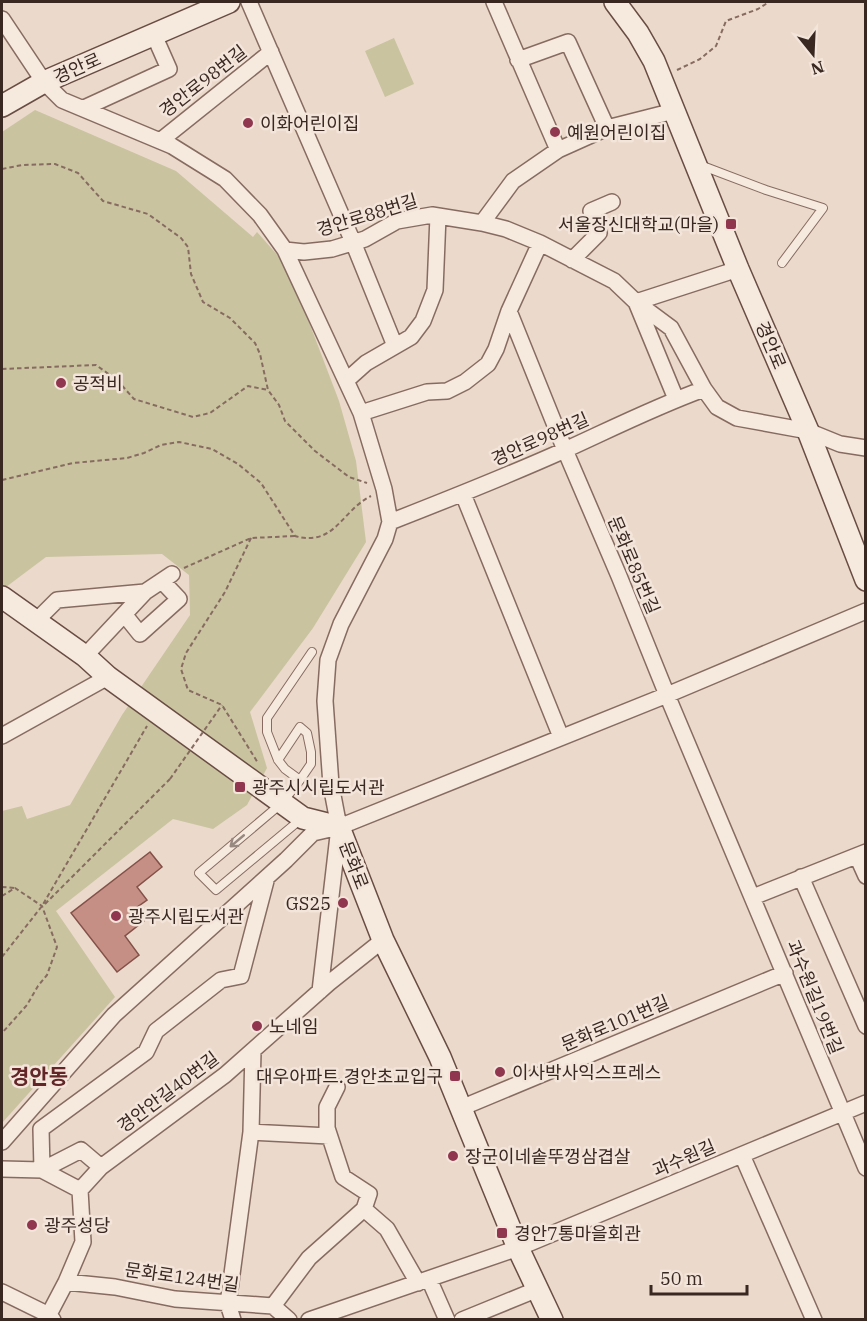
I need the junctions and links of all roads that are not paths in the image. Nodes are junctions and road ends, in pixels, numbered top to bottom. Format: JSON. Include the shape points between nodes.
{"nodes":[{"id":1,"x":229,"y":2,"type":"edge"},
{"id":2,"x":249,"y":2,"type":"edge"},
{"id":3,"x":494,"y":2,"type":"edge"},
{"id":4,"x":615,"y":2,"type":"edge"},
{"id":5,"x":2,"y":19,"type":"edge"},
{"id":6,"x":154,"y":34,"type":"junction"},
{"id":7,"x":271,"y":52,"type":"junction"},
{"id":8,"x":518,"y":60,"type":"junction"},
{"id":9,"x":44,"y":82,"type":"junction"},
{"id":10,"x":2,"y":106,"type":"edge"},
{"id":11,"x":84,"y":108,"type":"junction"},
{"id":12,"x":674,"y":111,"type":"junction"},
{"id":13,"x":607,"y":128,"type":"junction"},
{"id":14,"x":160,"y":141,"type":"junction"},
{"id":15,"x":558,"y":150,"type":"junction"},
{"id":16,"x":696,"y":164,"type":"junction"},
{"id":17,"x":612,"y":202,"type":"dead end"},
{"id":18,"x":438,"y":216,"type":"junction"},
{"id":19,"x":482,"y":223,"type":"junction"},
{"id":20,"x":353,"y":242,"type":"junction"},
{"id":21,"x":540,"y":243,"type":"junction"},
{"id":22,"x":285,"y":250,"type":"junction"},
{"id":23,"x":572,"y":260,"type":"junction"},
{"id":24,"x":782,"y":263,"type":"dead end"},
{"id":25,"x":738,"y":269,"type":"junction"},
{"id":26,"x":636,"y":302,"type":"junction"},
{"id":27,"x":509,"y":311,"type":"junction"},
{"id":28,"x":394,"y":346,"type":"junction"},
{"id":29,"x":347,"y":380,"type":"junction"},
{"id":30,"x":704,"y":388,"type":"junction"},
{"id":31,"x":676,"y":399,"type":"junction"},
{"id":32,"x":361,"y":413,"type":"junction"},
{"id":33,"x":808,"y":431,"type":"junction"},
{"id":34,"x":866,"y":448,"type":"edge"},
{"id":35,"x":565,"y":450,"type":"junction"},
{"id":36,"x":463,"y":494,"type":"junction"},
{"id":37,"x":390,"y":522,"type":"junction"},
{"id":38,"x":866,"y":580,"type":"edge"},
{"id":39,"x":145,"y":592,"type":"junction"},
{"id":40,"x":2,"y":597,"type":"edge"},
{"id":41,"x":866,"y":611,"type":"edge"},
{"id":42,"x":124,"y":614,"type":"junction"},
{"id":43,"x":35,"y":622,"type":"junction"},
{"id":44,"x":312,"y":652,"type":"dead end"},
{"id":45,"x":85,"y":656,"type":"junction"},
{"id":46,"x":108,"y":678,"type":"junction"},
{"id":47,"x":667,"y":694,"type":"junction"},
{"id":48,"x":2,"y":736,"type":"edge"},
{"id":49,"x":561,"y":737,"type":"junction"},
{"id":50,"x":278,"y":760,"type":"junction"},
{"id":51,"x":300,"y":780,"type":"junction"},
{"id":52,"x":282,"y":803,"type":"junction"},
{"id":53,"x":303,"y":818,"type":"junction"},
{"id":54,"x":339,"y":827,"type":"junction"},
{"id":55,"x":861,"y":854,"type":"edge"},
{"id":56,"x":866,"y":876,"type":"edge"},
{"id":57,"x":267,"y":877,"type":"junction"},
{"id":58,"x":801,"y":877,"type":"junction"},
{"id":59,"x":753,"y":897,"type":"junction"},
{"id":60,"x":383,"y":940,"type":"junction"},
{"id":61,"x":785,"y":974,"type":"junction"},
{"id":62,"x":320,"y":991,"type":"junction"},
{"id":63,"x":866,"y":1026,"type":"edge"},
{"id":64,"x":253,"y":1051,"type":"junction"},
{"id":65,"x":337,"y":1087,"type":"dead end"},
{"id":66,"x":866,"y":1102,"type":"edge"},
{"id":67,"x":461,"y":1108,"type":"junction"},
{"id":68,"x":842,"y":1112,"type":"junction"},
{"id":69,"x":251,"y":1132,"type":"junction"},
{"id":70,"x":329,"y":1136,"type":"junction"},
{"id":71,"x":2,"y":1142,"type":"edge"},
{"id":72,"x":742,"y":1155,"type":"junction"},
{"id":73,"x":101,"y":1167,"type":"junction"},
{"id":74,"x":866,"y":1168,"type":"edge"},
{"id":75,"x":2,"y":1169,"type":"edge"},
{"id":76,"x":42,"y":1170,"type":"junction"},
{"id":77,"x":80,"y":1190,"type":"junction"},
{"id":78,"x":364,"y":1209,"type":"junction"},
{"id":79,"x":518,"y":1248,"type":"junction"},
{"id":80,"x":424,"y":1281,"type":"junction"},
{"id":81,"x":66,"y":1282,"type":"junction"},
{"id":82,"x":538,"y":1289,"type":"junction"},
{"id":83,"x":2,"y":1292,"type":"edge"},
{"id":84,"x":228,"y":1304,"type":"junction"},
{"id":85,"x":273,"y":1306,"type":"junction"},
{"id":86,"x":49,"y":1318,"type":"edge"},
{"id":87,"x":233,"y":1320,"type":"edge"},
{"id":88,"x":289,"y":1320,"type":"edge"},
{"id":89,"x":309,"y":1320,"type":"edge"},
{"id":90,"x":447,"y":1320,"type":"edge"},
{"id":91,"x":462,"y":1320,"type":"edge"},
{"id":92,"x":552,"y":1320,"type":"edge"},
{"id":93,"x":814,"y":1320,"type":"edge"}],
"edges":[{"from":1,"to":6,"type":"street","name":"경안로"},
{"from":2,"to":7,"type":"street","name":"경안로98번길"},
{"from":3,"to":8,"type":"street"},
{"from":4,"to":12,"type":"street","name":"경안로","via":[[654,61]]},
{"from":5,"to":9,"type":"street"},
{"from":6,"to":9,"type":"street","name":"경안로"},
{"from":6,"to":11,"type":"street","via":[[169,69]]},
{"from":7,"to":14,"type":"street","name":"경안로98번길"},
{"from":7,"to":20,"type":"street","name":"경안로98번길"},
{"from":8,"to":13,"type":"street","via":[[568,42]]},
{"from":8,"to":15,"type":"street"},
{"from":9,"to":10,"type":"street","name":"경안로"},
{"from":9,"to":11,"type":"street","via":[[62,100]]},
{"from":11,"to":14,"type":"street"},
{"from":12,"to":13,"type":"street"},
{"from":12,"to":16,"type":"street","name":"경안로"},
{"from":13,"to":15,"type":"street"},
{"from":14,"to":22,"type":"street","via":[[225,179],[260,215]]},
{"from":15,"to":19,"type":"street","via":[[513,181]]},
{"from":16,"to":24,"type":"lane","via":[[823,208]]},
{"from":16,"to":25,"type":"street","name":"경안로"},
{"from":17,"to":23,"type":"street","via":[[591,211],[599,233]]},
{"from":18,"to":19,"type":"street","name":"경안로88번길"},
{"from":18,"to":20,"type":"street","name":"경안로88번길","via":[[398,221]]},
{"from":18,"to":28,"type":"street","via":[[435,290],[423,321],[411,337]]},
{"from":19,"to":21,"type":"street","name":"경안로88번길"},
{"from":20,"to":22,"type":"street","name":"경안로88번길","via":[[332,249]]},
{"from":20,"to":28,"type":"street","name":"경안로98번길"},
{"from":21,"to":23,"type":"street","name":"경안로88번길"},
{"from":21,"to":27,"type":"street"},
{"from":22,"to":29,"type":"street"},
{"from":23,"to":26,"type":"street","name":"경안로88번길","via":[[614,281]]},
{"from":25,"to":26,"type":"street"},
{"from":25,"to":33,"type":"street","name":"경안로"},
{"from":26,"to":30,"type":"street","name":"경안로88번길","via":[[671,328]]},
{"from":26,"to":31,"type":"street"},
{"from":27,"to":32,"type":"street","via":[[488,364],[465,382],[447,391],[427,392]]},
{"from":27,"to":35,"type":"street","name":"문화로85번길"},
{"from":28,"to":29,"type":"street"},
{"from":29,"to":32,"type":"street"},
{"from":30,"to":31,"type":"street","name":"경안로98번길"},
{"from":30,"to":33,"type":"street","name":"경안로88번길","via":[[717,407],[737,418]]},
{"from":31,"to":35,"type":"street","name":"경안로98번길"},
{"from":32,"to":37,"type":"street"},
{"from":33,"to":34,"type":"street","name":"경안로88번길","via":[[840,444]]},
{"from":33,"to":38,"type":"street","name":"경안로"},
{"from":35,"to":36,"type":"street","name":"경안로98번길"},
{"from":35,"to":47,"type":"street","name":"문화로85번길"},
{"from":36,"to":37,"type":"street","name":"경안로98번길"},
{"from":36,"to":49,"type":"street"},
{"from":37,"to":54,"type":"street","via":[[328,660],[325,701],[331,785]]},
{"from":39,"to":42,"type":"street"},
{"from":39,"to":42,"type":"street","via":[[167,577],[179,598],[140,634]]},
{"from":39,"to":43,"type":"street","via":[[57,600]]},
{"from":40,"to":43,"type":"street","name":"문화로"},
{"from":41,"to":47,"type":"street"},
{"from":42,"to":45,"type":"street"},
{"from":43,"to":45,"type":"street","name":"문화로"},
{"from":44,"to":50,"type":"lane","via":[[267,718],[267,732]]},
{"from":45,"to":46,"type":"street","name":"문화로"},
{"from":46,"to":48,"type":"street"},
{"from":46,"to":52,"type":"street","name":"문화로"},
{"from":47,"to":49,"type":"street"},
{"from":47,"to":59,"type":"street","name":"과수원길19번길"},
{"from":49,"to":54,"type":"street"},
{"from":50,"to":51,"type":"lane"},
{"from":50,"to":51,"type":"lane","via":[[300,727],[308,733],[311,764]]},
{"from":51,"to":52,"type":"lane"},
{"from":52,"to":53,"type":"street","name":"문화로"},
{"from":52,"to":53,"type":"lane","one_way":true,"via":[[199,873],[216,890]]},
{"from":53,"to":54,"type":"street","name":"문화로"},
{"from":54,"to":57,"type":"street","via":[[313,833]]},
{"from":54,"to":60,"type":"street","name":"문화로"},
{"from":54,"to":62,"type":"street"},
{"from":55,"to":56,"type":"street"},
{"from":55,"to":58,"type":"street"},
{"from":57,"to":71,"type":"street","via":[[114,1015]]},
{"from":57,"to":76,"type":"street","via":[[241,976],[222,980],[156,1031],[146,1052],[41,1129]]},
{"from":58,"to":59,"type":"street"},
{"from":58,"to":63,"type":"street"},
{"from":59,"to":61,"type":"street","name":"과수원길19번길"},
{"from":60,"to":62,"type":"street","name":"경안안길40번길"},
{"from":60,"to":67,"type":"street","name":"문화로"},
{"from":61,"to":67,"type":"street","name":"문화로101번길"},
{"from":61,"to":68,"type":"street","name":"과수원길19번길"},
{"from":62,"to":64,"type":"street","name":"경안안길40번길"},
{"from":64,"to":69,"type":"street"},
{"from":64,"to":73,"type":"street","name":"경안안길40번길"},
{"from":65,"to":70,"type":"street","via":[[327,1107]]},
{"from":66,"to":68,"type":"street","name":"과수원길"},
{"from":67,"to":79,"type":"street","name":"문화로"},
{"from":68,"to":72,"type":"street","name":"과수원길"},
{"from":68,"to":74,"type":"street","name":"과수원길19번길"},
{"from":69,"to":70,"type":"street"},
{"from":69,"to":84,"type":"street"},
{"from":70,"to":78,"type":"street","via":[[343,1177],[369,1194]]},
{"from":72,"to":79,"type":"street","name":"과수원길"},
{"from":72,"to":93,"type":"street"},
{"from":73,"to":76,"type":"street","via":[[81,1150]]},
{"from":73,"to":77,"type":"street","name":"경안안길40번길"},
{"from":75,"to":76,"type":"street"},
{"from":76,"to":77,"type":"street"},
{"from":77,"to":81,"type":"street","via":[[83,1242]]},
{"from":78,"to":80,"type":"street","via":[[387,1230]]},
{"from":78,"to":85,"type":"street","via":[[309,1258]]},
{"from":79,"to":80,"type":"street"},
{"from":79,"to":82,"type":"street","name":"문화로"},
{"from":80,"to":89,"type":"street"},
{"from":80,"to":90,"type":"street"},
{"from":81,"to":84,"type":"street","name":"문화로124번길"},
{"from":81,"to":86,"type":"street"},
{"from":82,"to":91,"type":"street"},
{"from":82,"to":92,"type":"street","name":"문화로"},
{"from":83,"to":86,"type":"street"},
{"from":84,"to":85,"type":"street","name":"문화로124번길"},
{"from":84,"to":87,"type":"street"},
{"from":85,"to":88,"type":"street"}]}
